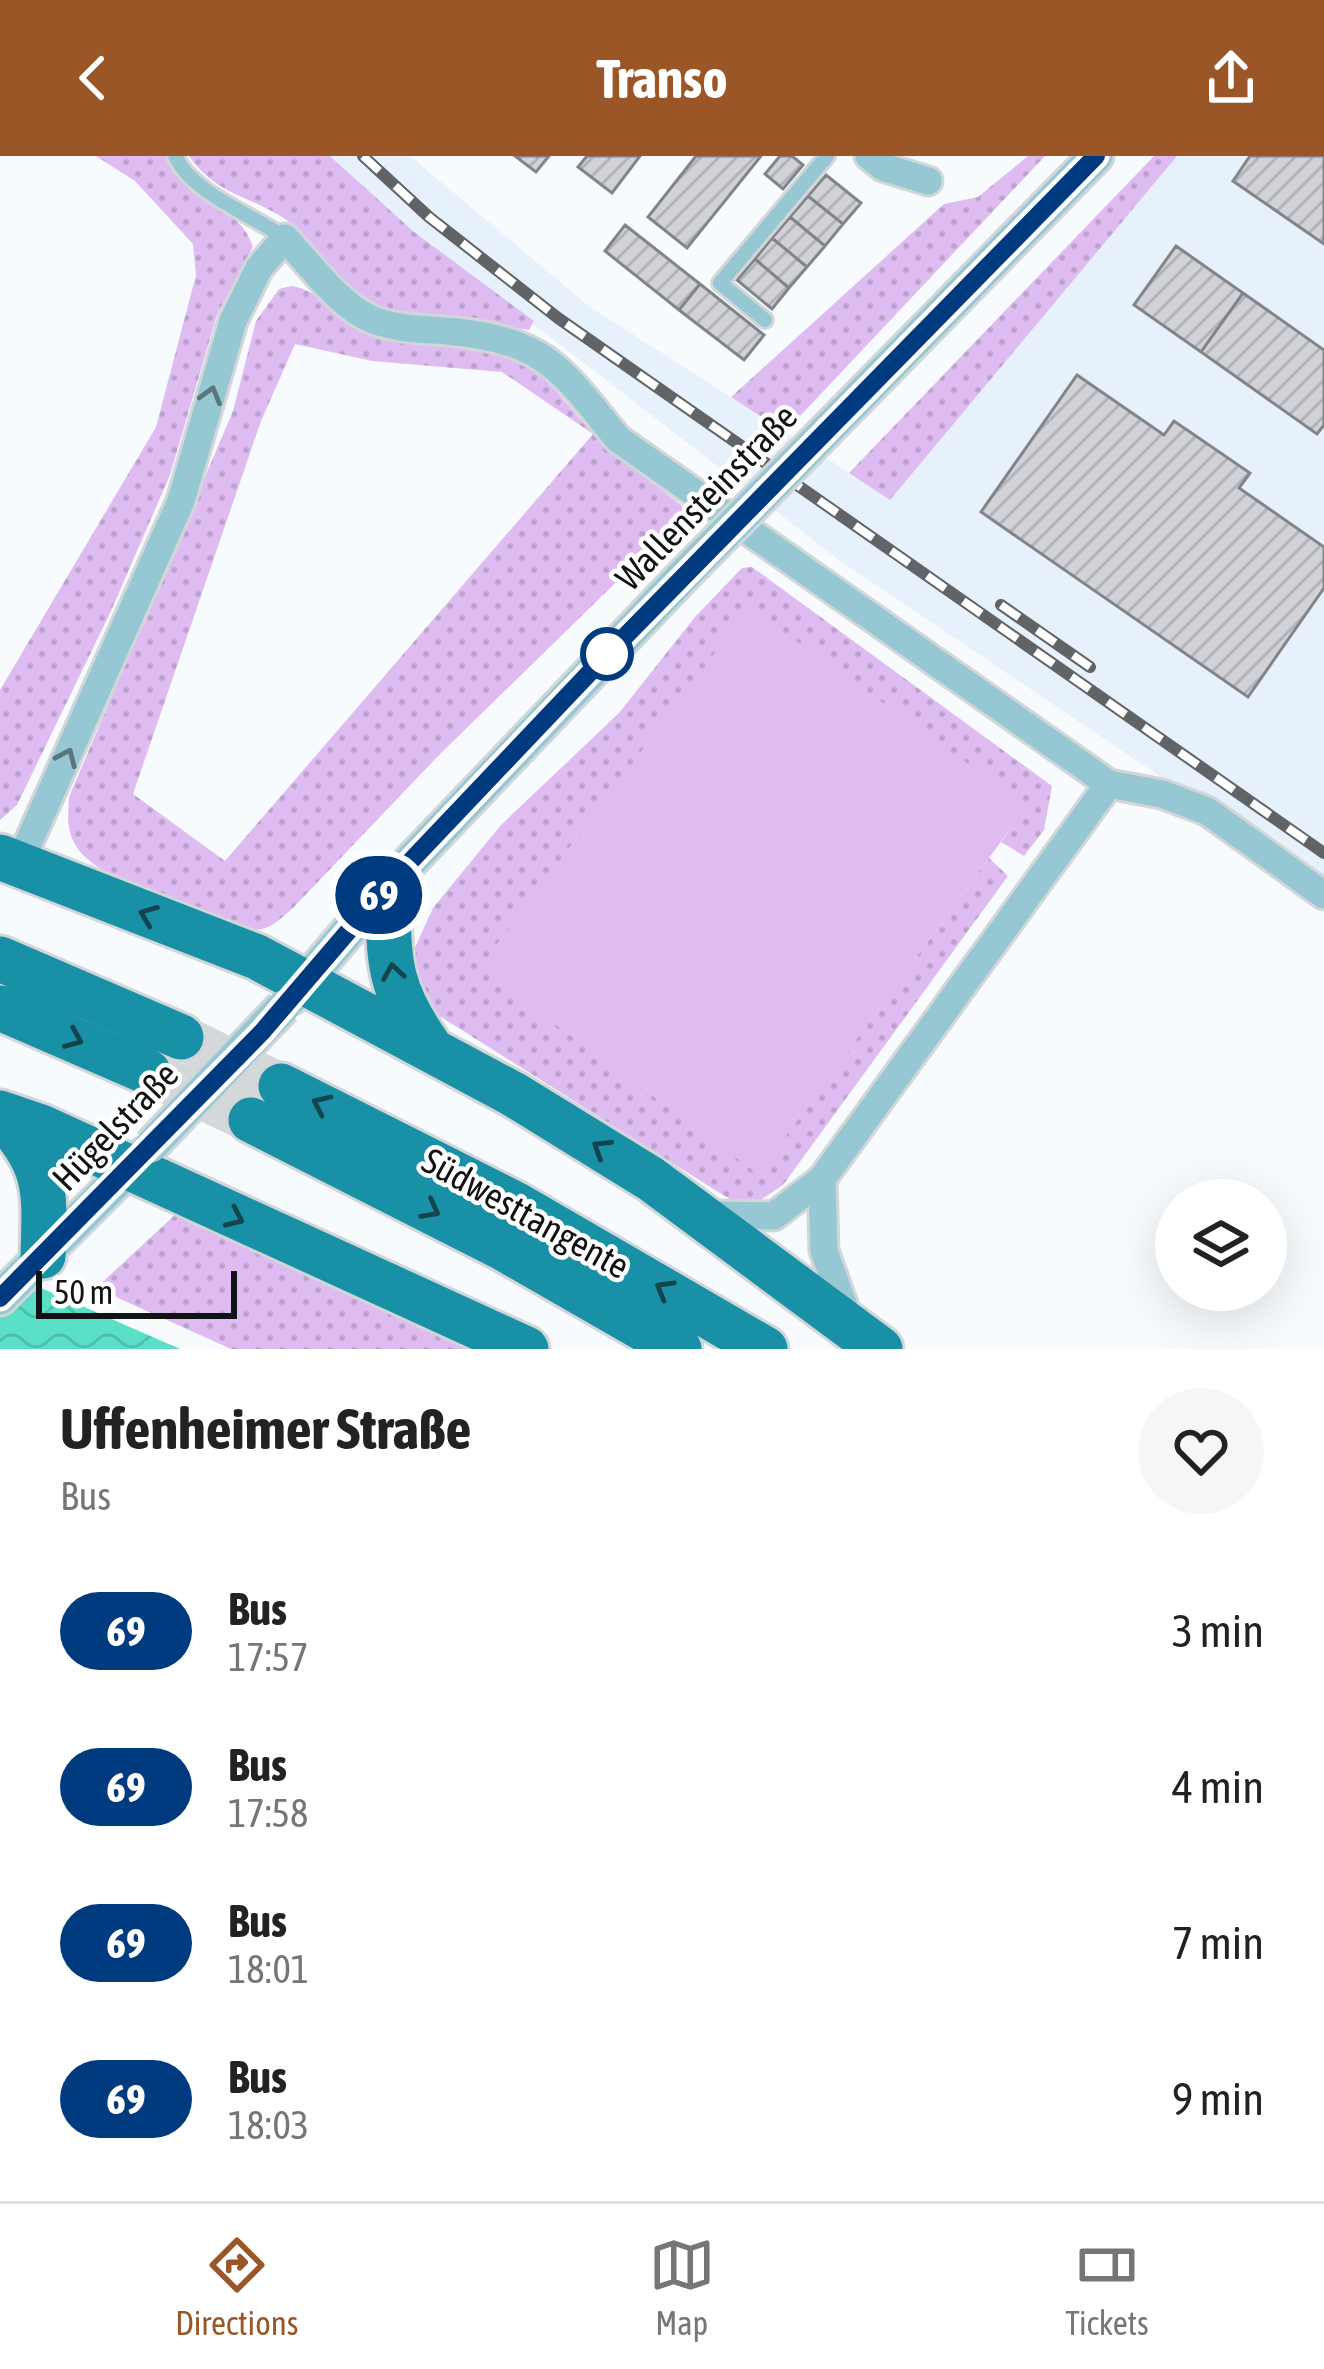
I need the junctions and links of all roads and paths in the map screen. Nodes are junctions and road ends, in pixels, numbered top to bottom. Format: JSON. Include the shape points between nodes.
{"nodes":[{"id":1,"x":175,"y":156,"type":"edge"},
{"id":2,"x":827,"y":156,"type":"edge"},
{"id":3,"x":1096,"y":156,"type":"edge"},
{"id":4,"x":881,"y":160,"type":"edge"},
{"id":5,"x":928,"y":181,"type":"dead end"},
{"id":6,"x":285,"y":238,"type":"junction"},
{"id":7,"x":765,"y":320,"type":"dead end"},
{"id":8,"x":1108,"y":784,"type":"junction"},
{"id":9,"x":10,"y":861,"type":"edge"},
{"id":10,"x":387,"y":886,"type":"junction"},
{"id":11,"x":1324,"y":895,"type":"edge"},
{"id":12,"x":0,"y":959,"type":"edge"},
{"id":13,"x":294,"y":994,"type":"junction"},
{"id":14,"x":0,"y":1008,"type":"edge"},
{"id":15,"x":182,"y":1037,"type":"tunnel mouth"},
{"id":16,"x":430,"y":1048,"type":"junction"},
{"id":17,"x":148,"y":1072,"type":"tunnel mouth"},
{"id":18,"x":281,"y":1086,"type":"tunnel mouth"},
{"id":19,"x":0,"y":1113,"type":"edge"},
{"id":20,"x":251,"y":1120,"type":"tunnel mouth"},
{"id":21,"x":140,"y":1158,"type":"junction"},
{"id":22,"x":822,"y":1179,"type":"junction"},
{"id":23,"x":698,"y":1213,"type":"junction"},
{"id":24,"x":53,"y":1232,"type":"junction"},
{"id":25,"x":0,"y":1298,"type":"edge"},
{"id":26,"x":866,"y":1338,"type":"edge"},
{"id":27,"x":526,"y":1349,"type":"edge"},
{"id":28,"x":679,"y":1349,"type":"edge"},
{"id":29,"x":765,"y":1349,"type":"edge"}],
"edges":[{"from":1,"to":6,"type":"lane","via":[[215,195]]},
{"from":2,"to":7,"type":"lane","via":[[720,283]]},
{"from":3,"to":10,"type":"street","name":"Wallensteinstraße","bridge":true},
{"from":4,"to":5,"type":"street"},
{"from":6,"to":8,"type":"street","via":[[372,320],[505,339],[542,354],[618,439]]},
{"from":9,"to":6,"type":"street","one_way":true,"via":[[182,500],[232,320]]},
{"from":8,"to":11,"type":"street","via":[[1207,811]]},
{"from":8,"to":22,"type":"street"},
{"from":13,"to":9,"type":"highway","one_way":true,"via":[[257,957]]},
{"from":10,"to":13,"type":"street","name":"Wallensteinstraße"},
{"from":16,"to":10,"type":"highway","one_way":true,"via":[[391,974]]},
{"from":12,"to":15,"type":"highway"},
{"from":13,"to":16,"type":"highway"},
{"from":13,"to":21,"type":"street","name":"Hügelstraße","bridge":true},
{"from":14,"to":17,"type":"highway","one_way":true},
{"from":23,"to":16,"type":"highway","one_way":true},
{"from":29,"to":18,"type":"highway","name":"Südwesttangente","one_way":true,"via":[[515,1204]]},
{"from":19,"to":21,"type":"highway"},
{"from":19,"to":24,"type":"highway","via":[[38,1162]]},
{"from":20,"to":28,"type":"highway","name":"Südwesttangente","one_way":true,"via":[[503,1248]]},
{"from":21,"to":24,"type":"street","name":"Hügelstraße"},
{"from":21,"to":27,"type":"highway","one_way":true},
{"from":22,"to":23,"type":"street","via":[[775,1216]]},
{"from":22,"to":26,"type":"street","via":[[824,1251]]},
{"from":23,"to":26,"type":"highway"},
{"from":24,"to":25,"type":"street","name":"Hügelstraße"}]}
